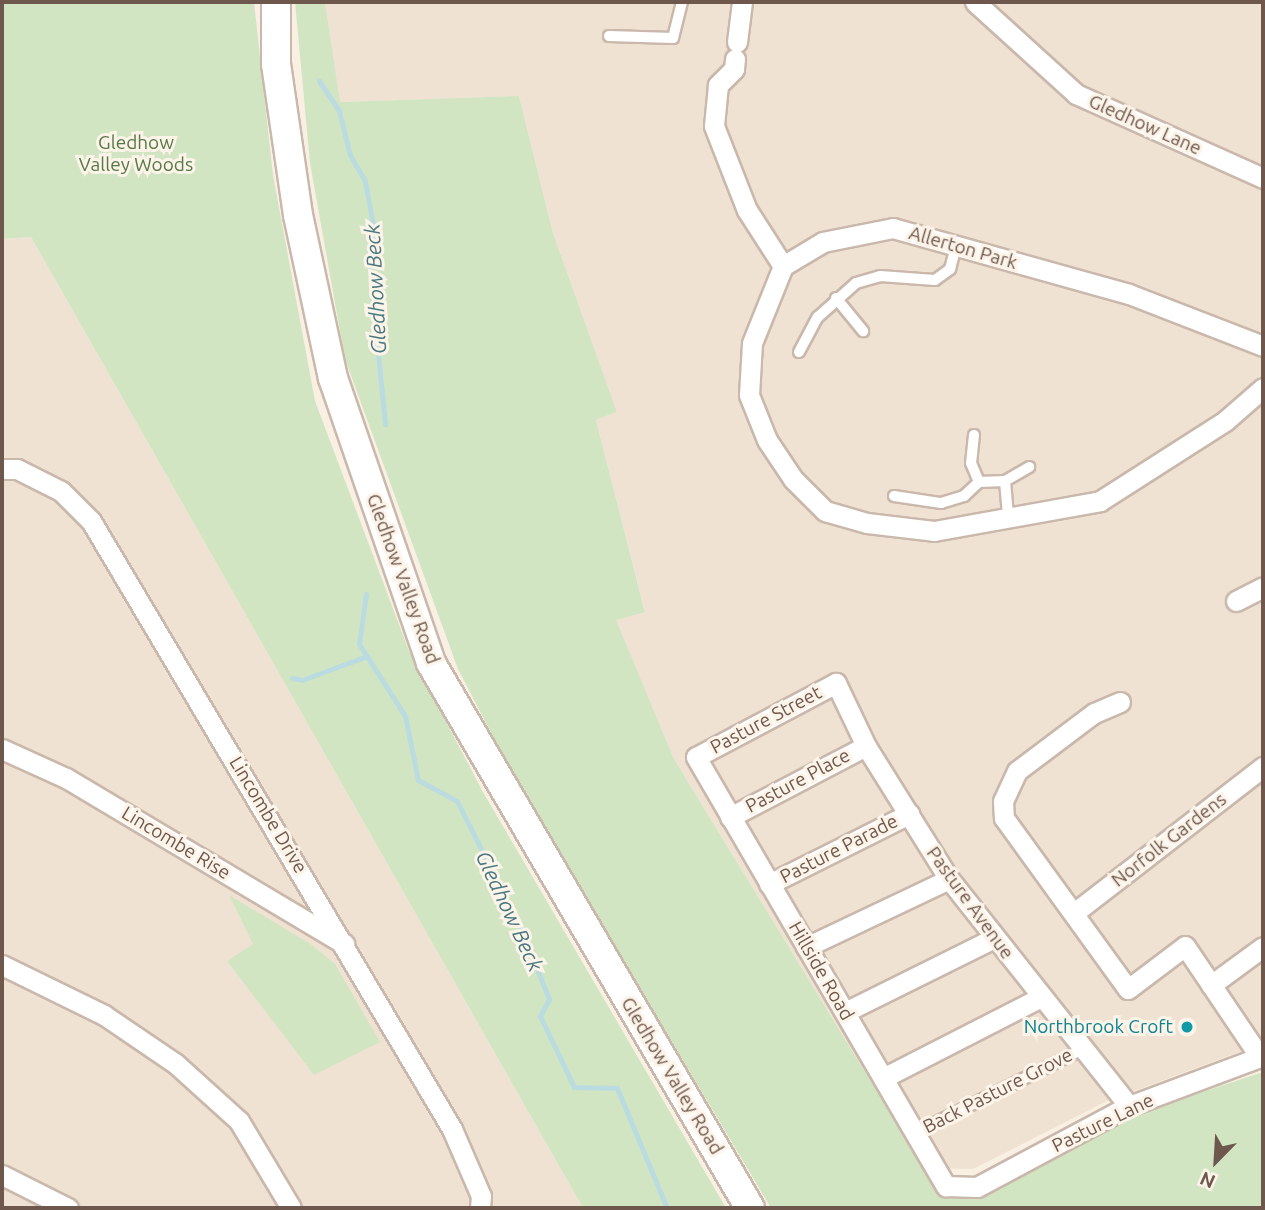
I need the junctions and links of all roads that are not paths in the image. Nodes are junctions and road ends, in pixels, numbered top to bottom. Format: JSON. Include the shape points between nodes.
{"nodes":[{"id":1,"x":276,"y":2,"type":"edge"},
{"id":2,"x":682,"y":2,"type":"edge"},
{"id":3,"x":742,"y":2,"type":"edge"},
{"id":4,"x":975,"y":2,"type":"edge"},
{"id":5,"x":609,"y":36,"type":"dead end"},
{"id":6,"x":1263,"y":178,"type":"edge"},
{"id":7,"x":956,"y":247,"type":"junction"},
{"id":8,"x":783,"y":266,"type":"junction"},
{"id":9,"x":836,"y":298,"type":"junction"},
{"id":10,"x":863,"y":331,"type":"dead end"},
{"id":11,"x":1263,"y":346,"type":"edge"},
{"id":12,"x":799,"y":352,"type":"dead end"},
{"id":13,"x":1263,"y":388,"type":"edge"},
{"id":14,"x":974,"y":435,"type":"dead end"},
{"id":15,"x":1029,"y":467,"type":"dead end"},
{"id":16,"x":2,"y":469,"type":"edge"},
{"id":17,"x":1005,"y":481,"type":"junction"},
{"id":18,"x":979,"y":482,"type":"junction"},
{"id":19,"x":894,"y":496,"type":"dead end"},
{"id":20,"x":1008,"y":518,"type":"junction"},
{"id":21,"x":1263,"y":587,"type":"edge"},
{"id":22,"x":1236,"y":601,"type":"dead end"},
{"id":23,"x":836,"y":683,"type":"joint"},
{"id":24,"x":1120,"y":702,"type":"dead end"},
{"id":25,"x":866,"y":746,"type":"junction"},
{"id":26,"x":2,"y":750,"type":"edge"},
{"id":27,"x":696,"y":757,"type":"joint"},
{"id":28,"x":1263,"y":766,"type":"edge"},
{"id":29,"x":909,"y":814,"type":"junction"},
{"id":30,"x":730,"y":817,"type":"junction"},
{"id":31,"x":949,"y":879,"type":"junction"},
{"id":32,"x":769,"y":884,"type":"junction"},
{"id":33,"x":1074,"y":913,"type":"junction"},
{"id":34,"x":994,"y":938,"type":"junction"},
{"id":35,"x":346,"y":945,"type":"junction"},
{"id":36,"x":806,"y":947,"type":"junction"},
{"id":37,"x":1263,"y":947,"type":"edge"},
{"id":38,"x":2,"y":965,"type":"edge"},
{"id":39,"x":1211,"y":985,"type":"junction"},
{"id":40,"x":1041,"y":997,"type":"junction"},
{"id":41,"x":845,"y":1012,"type":"junction"},
{"id":42,"x":1081,"y":1050,"type":"junction"},
{"id":43,"x":1261,"y":1056,"type":"edge"},
{"id":44,"x":883,"y":1079,"type":"junction"},
{"id":45,"x":1129,"y":1106,"type":"junction"},
{"id":46,"x":915,"y":1133,"type":"junction"},
{"id":47,"x":2,"y":1175,"type":"edge"},
{"id":48,"x":946,"y":1186,"type":"joint"},
{"id":49,"x":68,"y":1208,"type":"edge"},
{"id":50,"x":291,"y":1208,"type":"edge"},
{"id":51,"x":480,"y":1208,"type":"edge"},
{"id":52,"x":750,"y":1208,"type":"edge"}],
"edges":[{"from":1,"to":52,"type":"street","name":"Gledhow Valley Road","via":[[276,64],[290,160],[333,378],[431,663]]},
{"from":2,"to":5,"type":"lane","via":[[673,38]]},
{"from":3,"to":8,"type":"street","via":[[734,69],[718,85],[714,126],[747,209]]},
{"from":4,"to":6,"type":"street","name":"Gledhow Lane","via":[[1076,94]]},
{"from":7,"to":8,"type":"street","name":"Allerton Park","via":[[893,228],[823,242]]},
{"from":7,"to":9,"type":"lane","via":[[944,276],[935,280],[880,276],[856,283]]},
{"from":7,"to":11,"type":"street","name":"Allerton Park","via":[[1129,295]]},
{"from":8,"to":20,"type":"street","via":[[752,343],[749,395],[767,440],[793,479],[825,511],[867,523],[934,531]]},
{"from":9,"to":10,"type":"lane"},
{"from":9,"to":12,"type":"lane","via":[[818,317]]},
{"from":13,"to":20,"type":"street","via":[[1224,421],[1100,501]]},
{"from":14,"to":18,"type":"lane","via":[[971,463]]},
{"from":15,"to":17,"type":"lane"},
{"from":16,"to":35,"type":"street","name":"Lincombe Drive","via":[[17,469],[61,491],[91,521]]},
{"from":17,"to":18,"type":"lane"},
{"from":17,"to":20,"type":"lane"},
{"from":18,"to":19,"type":"lane","via":[[964,496],[941,503]]},
{"from":21,"to":22,"type":"street"},
{"from":23,"to":25,"type":"street","name":"Pasture Avenue"},
{"from":23,"to":27,"type":"street","name":"Pasture Street"},
{"from":24,"to":33,"type":"street","via":[[1094,713],[1017,771],[1003,801],[1011,833]]},
{"from":25,"to":29,"type":"street","name":"Pasture Avenue"},
{"from":25,"to":30,"type":"street","name":"Pasture Place"},
{"from":26,"to":35,"type":"street","name":"Lincombe Rise","via":[[66,778]]},
{"from":27,"to":30,"type":"street","name":"Hillside Road"},
{"from":28,"to":33,"type":"street","name":"Norfolk Gardens"},
{"from":29,"to":31,"type":"street","name":"Pasture Avenue"},
{"from":29,"to":32,"type":"street","name":"Pasture Parade"},
{"from":30,"to":32,"type":"street","name":"Hillside Road"},
{"from":31,"to":34,"type":"street","name":"Pasture Avenue"},
{"from":31,"to":36,"type":"street"},
{"from":32,"to":36,"type":"street","name":"Hillside Road"},
{"from":33,"to":39,"type":"street","via":[[1128,989],[1185,946]]},
{"from":34,"to":40,"type":"street","name":"Pasture Avenue"},
{"from":34,"to":41,"type":"street"},
{"from":35,"to":51,"type":"street","name":"Lincombe Drive","via":[[452,1129],[481,1196]]},
{"from":36,"to":41,"type":"street","name":"Hillside Road"},
{"from":37,"to":39,"type":"street"},
{"from":38,"to":50,"type":"street","via":[[104,1015],[176,1064],[239,1121]]},
{"from":39,"to":43,"type":"street"},
{"from":40,"to":42,"type":"street","name":"Pasture Avenue"},
{"from":40,"to":44,"type":"street"},
{"from":41,"to":44,"type":"street","name":"Hillside Road"},
{"from":42,"to":45,"type":"street","name":"Pasture Avenue"},
{"from":42,"to":46,"type":"lane","name":"Back Pasture Grove"},
{"from":43,"to":45,"type":"street","name":"Pasture Lane"},
{"from":44,"to":46,"type":"street","name":"Hillside Road"},
{"from":45,"to":48,"type":"street","name":"Pasture Lane","via":[[978,1187]]},
{"from":46,"to":48,"type":"street","name":"Hillside Road"},
{"from":47,"to":49,"type":"street"}]}
